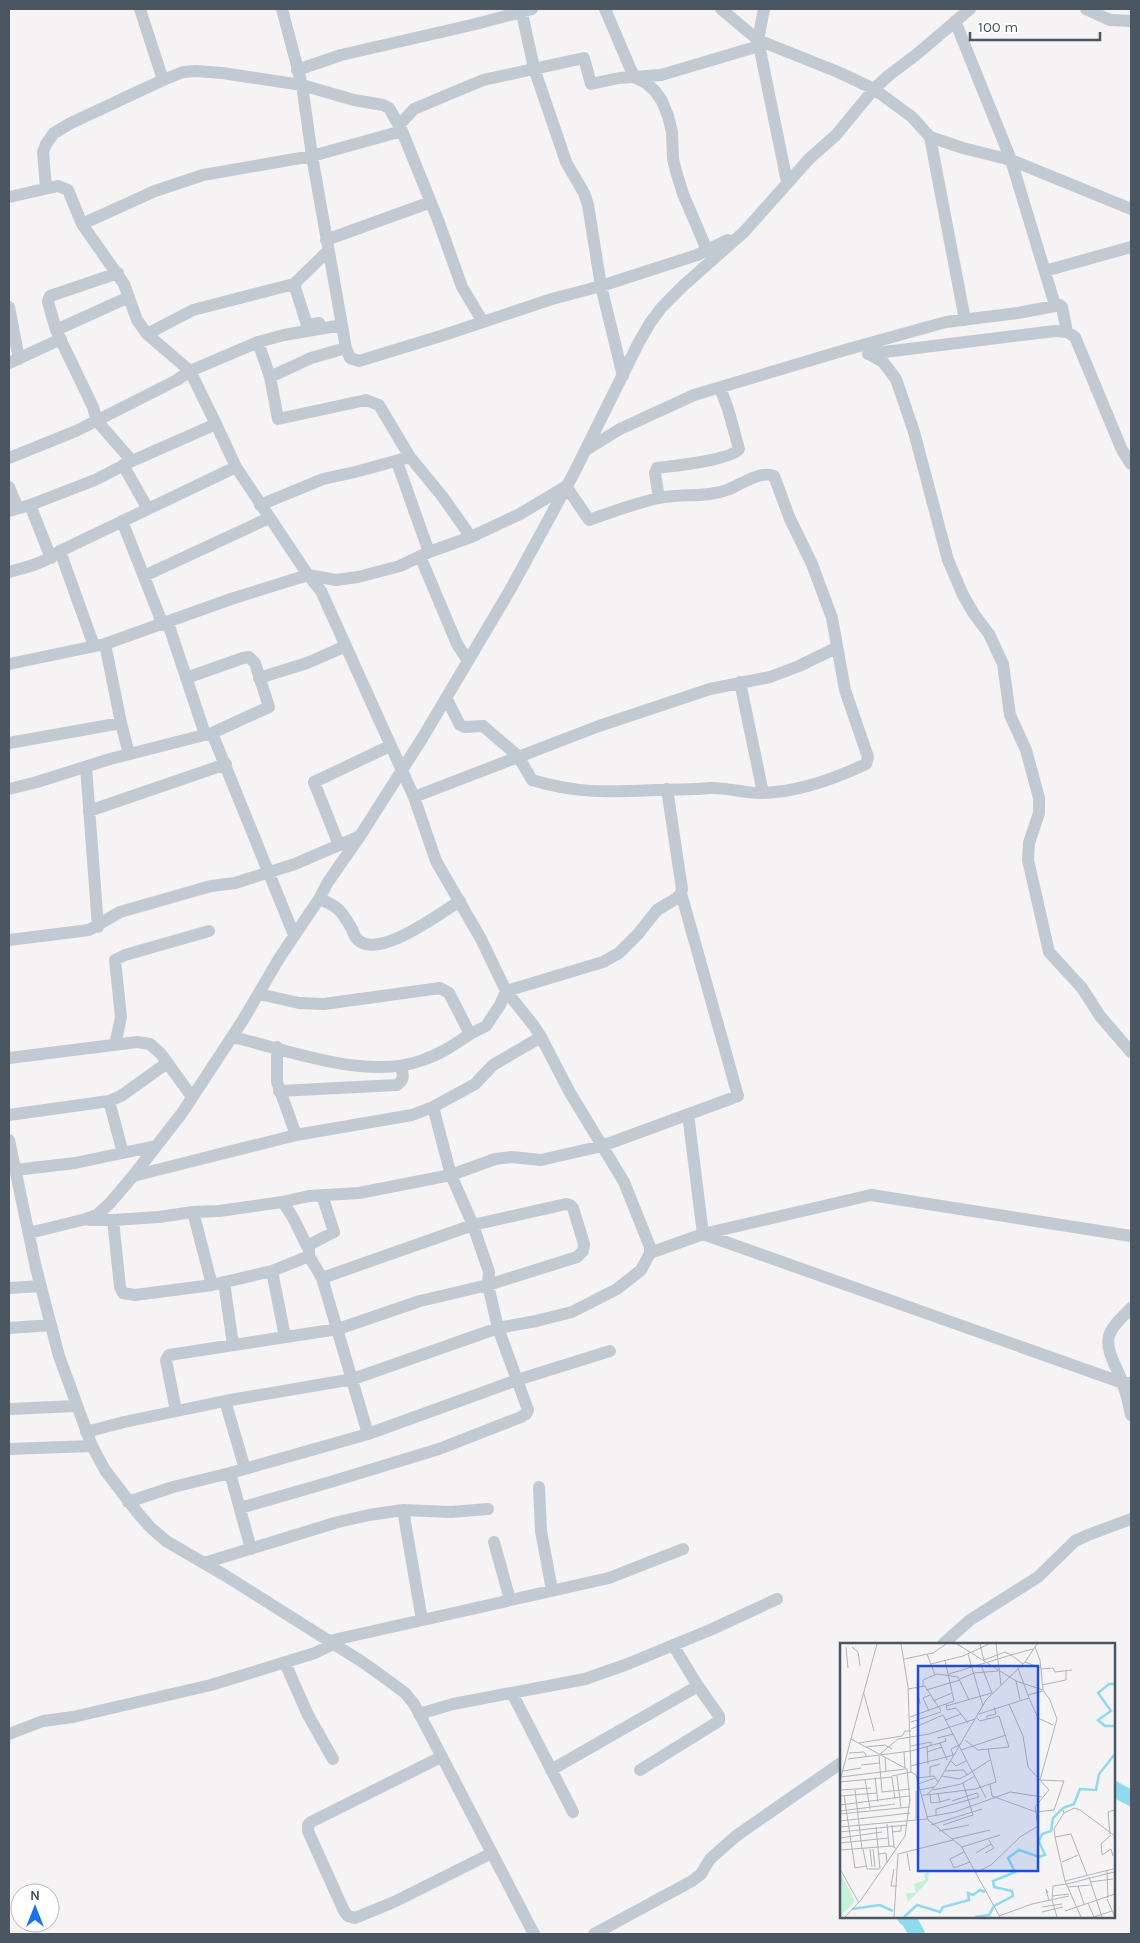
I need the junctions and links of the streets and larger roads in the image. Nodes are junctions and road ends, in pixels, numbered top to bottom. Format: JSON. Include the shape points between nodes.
{"nodes":[{"id":1,"x":140,"y":9,"type":"edge"},
{"id":2,"x":282,"y":9,"type":"edge"},
{"id":3,"x":605,"y":9,"type":"edge"},
{"id":4,"x":721,"y":9,"type":"edge"},
{"id":5,"x":764,"y":9,"type":"edge"},
{"id":6,"x":970,"y":9,"type":"edge"},
{"id":7,"x":1086,"y":9,"type":"edge"},
{"id":8,"x":525,"y":10,"type":"edge"},
{"id":9,"x":954,"y":21,"type":"junction"},
{"id":10,"x":1131,"y":21,"type":"edge"},
{"id":11,"x":758,"y":43,"type":"junction"},
{"id":12,"x":534,"y":68,"type":"junction"},
{"id":13,"x":297,"y":70,"type":"junction"},
{"id":14,"x":634,"y":77,"type":"junction"},
{"id":15,"x":163,"y":80,"type":"junction"},
{"id":16,"x":302,"y":84,"type":"junction"},
{"id":17,"x":874,"y":89,"type":"junction"},
{"id":18,"x":389,"y":108,"type":"junction"},
{"id":19,"x":414,"y":109,"type":"junction"},
{"id":20,"x":401,"y":128,"type":"junction"},
{"id":21,"x":930,"y":137,"type":"junction"},
{"id":22,"x":312,"y":156,"type":"junction"},
{"id":23,"x":1011,"y":160,"type":"junction"},
{"id":24,"x":787,"y":182,"type":"junction"},
{"id":25,"x":46,"y":188,"type":"junction"},
{"id":26,"x":9,"y":197,"type":"edge"},
{"id":27,"x":431,"y":202,"type":"junction"},
{"id":28,"x":1131,"y":209,"type":"edge"},
{"id":29,"x":82,"y":224,"type":"junction"},
{"id":30,"x":744,"y":232,"type":"junction"},
{"id":31,"x":327,"y":245,"type":"junction"},
{"id":32,"x":1131,"y":247,"type":"edge"},
{"id":33,"x":707,"y":250,"type":"junction"},
{"id":34,"x":1044,"y":271,"type":"junction"},
{"id":35,"x":118,"y":273,"type":"junction"},
{"id":36,"x":294,"y":284,"type":"junction"},
{"id":37,"x":601,"y":286,"type":"junction"},
{"id":38,"x":128,"y":297,"type":"junction"},
{"id":39,"x":1055,"y":305,"type":"junction"},
{"id":40,"x":9,"y":307,"type":"edge"},
{"id":41,"x":965,"y":320,"type":"junction"},
{"id":42,"x":341,"y":322,"type":"junction"},
{"id":43,"x":483,"y":322,"type":"junction"},
{"id":44,"x":1067,"y":332,"type":"junction"},
{"id":45,"x":147,"y":334,"type":"junction"},
{"id":46,"x":58,"y":335,"type":"junction"},
{"id":47,"x":258,"y":342,"type":"junction"},
{"id":48,"x":346,"y":348,"type":"junction"},
{"id":49,"x":845,"y":350,"type":"junction"},
{"id":50,"x":869,"y":354,"type":"junction"},
{"id":51,"x":14,"y":361,"type":"edge"},
{"id":52,"x":190,"y":371,"type":"junction"},
{"id":53,"x":622,"y":376,"type":"junction"},
{"id":54,"x":270,"y":377,"type":"junction"},
{"id":55,"x":720,"y":388,"type":"junction"},
{"id":56,"x":97,"y":421,"type":"junction"},
{"id":57,"x":216,"y":424,"type":"junction"},
{"id":58,"x":586,"y":450,"type":"junction"},
{"id":59,"x":410,"y":457,"type":"junction"},
{"id":60,"x":9,"y":458,"type":"edge"},
{"id":61,"x":396,"y":462,"type":"junction"},
{"id":62,"x":127,"y":463,"type":"junction"},
{"id":63,"x":1131,"y":464,"type":"edge"},
{"id":64,"x":236,"y":467,"type":"junction"},
{"id":65,"x":566,"y":486,"type":"junction"},
{"id":66,"x":9,"y":487,"type":"edge"},
{"id":67,"x":659,"y":498,"type":"junction"},
{"id":68,"x":30,"y":505,"type":"junction"},
{"id":69,"x":260,"y":505,"type":"junction"},
{"id":70,"x":148,"y":509,"type":"junction"},
{"id":71,"x":13,"y":510,"type":"edge"},
{"id":72,"x":269,"y":518,"type":"junction"},
{"id":73,"x":122,"y":521,"type":"junction"},
{"id":74,"x":471,"y":537,"type":"junction"},
{"id":75,"x":56,"y":554,"type":"junction"},
{"id":76,"x":424,"y":554,"type":"junction"},
{"id":77,"x":9,"y":572,"type":"edge"},
{"id":78,"x":308,"y":575,"type":"junction"},
{"id":79,"x":144,"y":576,"type":"junction"},
{"id":80,"x":165,"y":624,"type":"junction"},
{"id":81,"x":100,"y":645,"type":"junction"},
{"id":82,"x":346,"y":646,"type":"junction"},
{"id":83,"x":836,"y":648,"type":"junction"},
{"id":84,"x":468,"y":661,"type":"junction"},
{"id":85,"x":9,"y":664,"type":"edge"},
{"id":86,"x":186,"y":678,"type":"junction"},
{"id":87,"x":259,"y":678,"type":"junction"},
{"id":88,"x":740,"y":682,"type":"junction"},
{"id":89,"x":446,"y":698,"type":"junction"},
{"id":90,"x":121,"y":723,"type":"junction"},
{"id":91,"x":208,"y":733,"type":"junction"},
{"id":92,"x":9,"y":743,"type":"edge"},
{"id":93,"x":390,"y":746,"type":"junction"},
{"id":94,"x":129,"y":754,"type":"junction"},
{"id":95,"x":518,"y":756,"type":"junction"},
{"id":96,"x":226,"y":764,"type":"junction"},
{"id":97,"x":86,"y":767,"type":"junction"},
{"id":98,"x":401,"y":771,"type":"junction"},
{"id":99,"x":9,"y":789,"type":"edge"},
{"id":100,"x":667,"y":789,"type":"junction"},
{"id":101,"x":763,"y":793,"type":"junction"},
{"id":102,"x":414,"y":797,"type":"junction"},
{"id":103,"x":89,"y":811,"type":"junction"},
{"id":104,"x":360,"y":836,"type":"junction"},
{"id":105,"x":339,"y":845,"type":"junction"},
{"id":106,"x":269,"y":872,"type":"junction"},
{"id":107,"x":681,"y":894,"type":"junction"},
{"id":108,"x":320,"y":899,"type":"junction"},
{"id":109,"x":460,"y":901,"type":"junction"},
{"id":110,"x":98,"y":927,"type":"junction"},
{"id":111,"x":209,"y":931,"type":"dead end"},
{"id":112,"x":294,"y":935,"type":"junction"},
{"id":113,"x":9,"y":940,"type":"edge"},
{"id":114,"x":506,"y":991,"type":"junction"},
{"id":115,"x":258,"y":994,"type":"junction"},
{"id":116,"x":470,"y":1034,"type":"junction"},
{"id":117,"x":232,"y":1037,"type":"junction"},
{"id":118,"x":541,"y":1037,"type":"junction"},
{"id":119,"x":115,"y":1045,"type":"junction"},
{"id":120,"x":277,"y":1047,"type":"junction"},
{"id":121,"x":1131,"y":1052,"type":"edge"},
{"id":122,"x":9,"y":1058,"type":"edge"},
{"id":123,"x":167,"y":1063,"type":"junction"},
{"id":124,"x":401,"y":1066,"type":"junction"},
{"id":125,"x":279,"y":1091,"type":"junction"},
{"id":126,"x":192,"y":1097,"type":"junction"},
{"id":127,"x":109,"y":1101,"type":"junction"},
{"id":128,"x":433,"y":1107,"type":"junction"},
{"id":129,"x":688,"y":1114,"type":"junction"},
{"id":130,"x":9,"y":1115,"type":"edge"},
{"id":131,"x":296,"y":1135,"type":"junction"},
{"id":132,"x":9,"y":1140,"type":"edge"},
{"id":133,"x":156,"y":1146,"type":"junction"},
{"id":134,"x":602,"y":1146,"type":"junction"},
{"id":135,"x":122,"y":1153,"type":"junction"},
{"id":136,"x":451,"y":1175,"type":"junction"},
{"id":137,"x":14,"y":1176,"type":"edge"},
{"id":138,"x":133,"y":1176,"type":"junction"},
{"id":139,"x":322,"y":1195,"type":"junction"},
{"id":140,"x":282,"y":1202,"type":"junction"},
{"id":141,"x":193,"y":1212,"type":"junction"},
{"id":142,"x":86,"y":1220,"type":"junction"},
{"id":143,"x":113,"y":1220,"type":"junction"},
{"id":144,"x":473,"y":1225,"type":"junction"},
{"id":145,"x":29,"y":1233,"type":"junction"},
{"id":146,"x":703,"y":1234,"type":"junction"},
{"id":147,"x":1131,"y":1236,"type":"edge"},
{"id":148,"x":308,"y":1251,"type":"junction"},
{"id":149,"x":650,"y":1254,"type":"junction"},
{"id":150,"x":272,"y":1271,"type":"junction"},
{"id":151,"x":322,"y":1278,"type":"junction"},
{"id":152,"x":218,"y":1283,"type":"junction"},
{"id":153,"x":488,"y":1285,"type":"junction"},
{"id":154,"x":41,"y":1286,"type":"junction"},
{"id":155,"x":9,"y":1288,"type":"edge"},
{"id":156,"x":1131,"y":1308,"type":"edge"},
{"id":157,"x":51,"y":1325,"type":"junction"},
{"id":158,"x":9,"y":1328,"type":"edge"},
{"id":159,"x":498,"y":1328,"type":"junction"},
{"id":160,"x":338,"y":1329,"type":"junction"},
{"id":161,"x":285,"y":1337,"type":"junction"},
{"id":162,"x":233,"y":1345,"type":"junction"},
{"id":163,"x":610,"y":1351,"type":"dead end"},
{"id":164,"x":353,"y":1378,"type":"junction"},
{"id":165,"x":517,"y":1380,"type":"junction"},
{"id":166,"x":1127,"y":1383,"type":"edge"},
{"id":167,"x":225,"y":1401,"type":"junction"},
{"id":168,"x":76,"y":1406,"type":"junction"},
{"id":169,"x":9,"y":1409,"type":"edge"},
{"id":170,"x":176,"y":1411,"type":"junction"},
{"id":171,"x":1131,"y":1415,"type":"edge"},
{"id":172,"x":86,"y":1432,"type":"junction"},
{"id":173,"x":368,"y":1434,"type":"junction"},
{"id":174,"x":92,"y":1446,"type":"junction"},
{"id":175,"x":9,"y":1448,"type":"edge"},
{"id":176,"x":245,"y":1469,"type":"junction"},
{"id":177,"x":230,"y":1473,"type":"junction"},
{"id":178,"x":539,"y":1487,"type":"dead end"},
{"id":179,"x":128,"y":1502,"type":"junction"},
{"id":180,"x":240,"y":1508,"type":"junction"},
{"id":181,"x":488,"y":1509,"type":"dead end"},
{"id":182,"x":403,"y":1510,"type":"junction"},
{"id":183,"x":1131,"y":1519,"type":"edge"},
{"id":184,"x":494,"y":1542,"type":"dead end"},
{"id":185,"x":683,"y":1549,"type":"dead end"},
{"id":186,"x":251,"y":1550,"type":"junction"},
{"id":187,"x":204,"y":1564,"type":"junction"},
{"id":188,"x":552,"y":1590,"type":"junction"},
{"id":189,"x":777,"y":1599,"type":"dead end"},
{"id":190,"x":510,"y":1600,"type":"junction"},
{"id":191,"x":422,"y":1620,"type":"junction"},
{"id":192,"x":331,"y":1642,"type":"junction"},
{"id":193,"x":944,"y":1643,"type":"edge"},
{"id":194,"x":673,"y":1645,"type":"junction"},
{"id":195,"x":285,"y":1662,"type":"junction"},
{"id":196,"x":698,"y":1686,"type":"junction"},
{"id":197,"x":512,"y":1693,"type":"junction"},
{"id":198,"x":419,"y":1714,"type":"junction"},
{"id":199,"x":9,"y":1734,"type":"edge"},
{"id":200,"x":441,"y":1757,"type":"junction"},
{"id":201,"x":333,"y":1759,"type":"dead end"},
{"id":202,"x":840,"y":1763,"type":"edge"},
{"id":203,"x":551,"y":1770,"type":"junction"},
{"id":204,"x":640,"y":1770,"type":"dead end"},
{"id":205,"x":572,"y":1812,"type":"dead end"},
{"id":206,"x":492,"y":1854,"type":"junction"},
{"id":207,"x":534,"y":1934,"type":"edge"},
{"id":208,"x":594,"y":1934,"type":"edge"}],
"edges":[{"from":1,"to":15,"type":"street"},
{"from":2,"to":13,"type":"street"},
{"from":3,"to":14,"type":"street"},
{"from":4,"to":11,"type":"street"},
{"from":5,"to":11,"type":"street"},
{"from":6,"to":9,"type":"street"},
{"from":7,"to":10,"type":"street","via":[[1110,20]]},
{"from":8,"to":12,"type":"street"},
{"from":8,"to":13,"type":"street","via":[[351,53]]},
{"from":9,"to":17,"type":"street"},
{"from":9,"to":23,"type":"street"},
{"from":11,"to":14,"type":"street","via":[[661,75]]},
{"from":11,"to":17,"type":"street","via":[[838,72]]},
{"from":11,"to":24,"type":"street"},
{"from":12,"to":14,"type":"street","via":[[584,58],[591,84]]},
{"from":12,"to":19,"type":"street","via":[[483,80]]},
{"from":12,"to":37,"type":"street","via":[[566,162],[588,205]]},
{"from":13,"to":16,"type":"street"},
{"from":14,"to":33,"type":"street","via":[[655,91],[662,101],[672,132],[676,171]]},
{"from":15,"to":16,"type":"street","via":[[196,71]]},
{"from":15,"to":25,"type":"street","via":[[54,133],[43,152]]},
{"from":16,"to":18,"type":"street"},
{"from":16,"to":22,"type":"street"},
{"from":17,"to":21,"type":"street","via":[[912,117]]},
{"from":17,"to":24,"type":"street","via":[[836,135]]},
{"from":18,"to":19,"type":"street"},
{"from":18,"to":20,"type":"street"},
{"from":19,"to":20,"type":"street"},
{"from":20,"to":22,"type":"street"},
{"from":20,"to":27,"type":"street"},
{"from":21,"to":23,"type":"street"},
{"from":21,"to":41,"type":"street"},
{"from":22,"to":29,"type":"street","via":[[203,175],[156,191]]},
{"from":22,"to":31,"type":"street"},
{"from":23,"to":28,"type":"street"},
{"from":23,"to":34,"type":"street"},
{"from":24,"to":30,"type":"street"},
{"from":25,"to":26,"type":"street"},
{"from":25,"to":29,"type":"street","via":[[58,186],[68,190]]},
{"from":27,"to":31,"type":"street"},
{"from":27,"to":43,"type":"street","via":[[462,287]]},
{"from":29,"to":35,"type":"street"},
{"from":30,"to":33,"type":"street"},
{"from":30,"to":53,"type":"street","via":[[662,307]]},
{"from":31,"to":36,"type":"street"},
{"from":31,"to":42,"type":"street"},
{"from":32,"to":34,"type":"street"},
{"from":33,"to":37,"type":"street"},
{"from":34,"to":39,"type":"street"},
{"from":35,"to":38,"type":"street"},
{"from":35,"to":46,"type":"street","via":[[50,296],[48,302]]},
{"from":36,"to":42,"type":"street","via":[[306,325]]},
{"from":36,"to":45,"type":"street","via":[[193,310]]},
{"from":37,"to":43,"type":"street"},
{"from":37,"to":53,"type":"street"},
{"from":38,"to":45,"type":"street","via":[[137,320]]},
{"from":38,"to":46,"type":"street"},
{"from":39,"to":41,"type":"street"},
{"from":39,"to":44,"type":"street","via":[[1062,307]]},
{"from":40,"to":51,"type":"street"},
{"from":41,"to":49,"type":"street","via":[[946,322]]},
{"from":42,"to":47,"type":"street"},
{"from":42,"to":48,"type":"street"},
{"from":43,"to":48,"type":"street","via":[[359,360],[350,358]]},
{"from":44,"to":50,"type":"street"},
{"from":44,"to":63,"type":"street","via":[[1075,338],[1122,450]]},
{"from":45,"to":52,"type":"street"},
{"from":46,"to":51,"type":"street"},
{"from":46,"to":56,"type":"street"},
{"from":47,"to":52,"type":"street"},
{"from":47,"to":54,"type":"street"},
{"from":48,"to":54,"type":"street","via":[[311,358]]},
{"from":49,"to":50,"type":"street"},
{"from":49,"to":55,"type":"street"},
{"from":50,"to":121,"type":"street","via":[[883,362],[896,379],[914,432],[948,560],[963,595],[990,634],[1002,664],[1010,715],[1026,750],[1039,798],[1039,813],[1029,843],[1028,860],[1049,952],[1082,988],[1100,1016]]},
{"from":52,"to":56,"type":"street"},
{"from":52,"to":57,"type":"street"},
{"from":53,"to":58,"type":"street"},
{"from":54,"to":59,"type":"street","via":[[278,419],[366,400],[379,405]]},
{"from":55,"to":58,"type":"street","via":[[694,395],[620,429]]},
{"from":55,"to":67,"type":"street","via":[[739,449],[704,461],[657,468]]},
{"from":56,"to":60,"type":"street"},
{"from":56,"to":62,"type":"street"},
{"from":57,"to":62,"type":"street"},
{"from":57,"to":64,"type":"street"},
{"from":58,"to":65,"type":"street"},
{"from":59,"to":61,"type":"street"},
{"from":59,"to":74,"type":"street"},
{"from":61,"to":69,"type":"street","via":[[323,478]]},
{"from":61,"to":76,"type":"street"},
{"from":62,"to":68,"type":"street","via":[[95,480]]},
{"from":62,"to":70,"type":"street"},
{"from":64,"to":69,"type":"street"},
{"from":64,"to":70,"type":"street"},
{"from":65,"to":67,"type":"street","via":[[590,520]]},
{"from":65,"to":74,"type":"street","via":[[520,514]]},
{"from":65,"to":84,"type":"street"},
{"from":66,"to":71,"type":"street"},
{"from":67,"to":83,"type":"street","via":[[708,495],[759,476],[774,476],[832,618]]},
{"from":68,"to":71,"type":"street"},
{"from":68,"to":75,"type":"street"},
{"from":69,"to":72,"type":"street"},
{"from":70,"to":73,"type":"street"},
{"from":72,"to":78,"type":"street"},
{"from":72,"to":79,"type":"street"},
{"from":73,"to":75,"type":"street"},
{"from":73,"to":79,"type":"street"},
{"from":74,"to":76,"type":"street"},
{"from":75,"to":77,"type":"street","via":[[38,564]]},
{"from":75,"to":81,"type":"street"},
{"from":76,"to":78,"type":"street","via":[[400,566],[358,577],[336,580]]},
{"from":76,"to":84,"type":"street","via":[[457,644]]},
{"from":78,"to":80,"type":"street","via":[[239,596]]},
{"from":78,"to":82,"type":"street","via":[[321,591]]},
{"from":79,"to":80,"type":"street"},
{"from":80,"to":81,"type":"street"},
{"from":80,"to":86,"type":"street"},
{"from":81,"to":85,"type":"street"},
{"from":81,"to":90,"type":"street"},
{"from":82,"to":87,"type":"street"},
{"from":82,"to":93,"type":"street"},
{"from":83,"to":88,"type":"street","via":[[770,677]]},
{"from":83,"to":101,"type":"street","via":[[867,761],[820,783]]},
{"from":84,"to":89,"type":"street"},
{"from":86,"to":87,"type":"street","via":[[250,657]]},
{"from":86,"to":91,"type":"street"},
{"from":87,"to":91,"type":"street","via":[[269,707]]},
{"from":88,"to":95,"type":"street","via":[[599,726]]},
{"from":88,"to":101,"type":"street"},
{"from":89,"to":95,"type":"street","via":[[460,725],[483,726]]},
{"from":89,"to":98,"type":"street"},
{"from":90,"to":92,"type":"street"},
{"from":90,"to":94,"type":"street"},
{"from":91,"to":94,"type":"street"},
{"from":91,"to":96,"type":"street"},
{"from":93,"to":98,"type":"street"},
{"from":93,"to":105,"type":"street","via":[[314,782]]},
{"from":94,"to":97,"type":"street"},
{"from":95,"to":100,"type":"street","via":[[532,780],[555,787],[597,792]]},
{"from":95,"to":102,"type":"street"},
{"from":96,"to":103,"type":"street"},
{"from":96,"to":106,"type":"street"},
{"from":97,"to":99,"type":"street"},
{"from":97,"to":103,"type":"street"},
{"from":98,"to":102,"type":"street"},
{"from":98,"to":104,"type":"street"},
{"from":100,"to":101,"type":"street","via":[[712,788]]},
{"from":100,"to":107,"type":"street"},
{"from":102,"to":109,"type":"street","via":[[436,861]]},
{"from":103,"to":110,"type":"street"},
{"from":104,"to":105,"type":"street"},
{"from":104,"to":108,"type":"street"},
{"from":105,"to":106,"type":"street"},
{"from":106,"to":110,"type":"street","via":[[120,912]]},
{"from":106,"to":112,"type":"street"},
{"from":107,"to":114,"type":"street","via":[[657,910],[619,953],[603,962]]},
{"from":107,"to":129,"type":"street","via":[[738,1096]]},
{"from":108,"to":109,"type":"street","via":[[341,910],[357,940],[366,945],[400,938]]},
{"from":108,"to":112,"type":"street"},
{"from":109,"to":114,"type":"street"},
{"from":110,"to":113,"type":"street"},
{"from":111,"to":119,"type":"street","via":[[115,960],[121,1017]]},
{"from":112,"to":115,"type":"street"},
{"from":114,"to":116,"type":"street","via":[[486,1026]]},
{"from":114,"to":118,"type":"street"},
{"from":115,"to":116,"type":"street","via":[[299,1003],[324,1004],[440,988],[449,994]]},
{"from":115,"to":117,"type":"street"},
{"from":116,"to":124,"type":"street","via":[[446,1051]]},
{"from":117,"to":120,"type":"street"},
{"from":117,"to":126,"type":"street"},
{"from":118,"to":128,"type":"street","via":[[493,1064],[475,1084]]},
{"from":118,"to":134,"type":"street"},
{"from":119,"to":122,"type":"street"},
{"from":119,"to":123,"type":"street","via":[[150,1044]]},
{"from":120,"to":124,"type":"street","via":[[355,1066]]},
{"from":120,"to":125,"type":"street"},
{"from":123,"to":126,"type":"street"},
{"from":123,"to":127,"type":"street"},
{"from":124,"to":125,"type":"street","via":[[404,1077],[397,1085]]},
{"from":125,"to":131,"type":"street"},
{"from":126,"to":133,"type":"street"},
{"from":127,"to":130,"type":"street"},
{"from":127,"to":135,"type":"street"},
{"from":128,"to":131,"type":"street","via":[[412,1116]]},
{"from":128,"to":136,"type":"street"},
{"from":129,"to":134,"type":"street"},
{"from":129,"to":146,"type":"street"},
{"from":131,"to":138,"type":"street"},
{"from":132,"to":137,"type":"street"},
{"from":133,"to":135,"type":"street"},
{"from":133,"to":138,"type":"street"},
{"from":134,"to":136,"type":"street","via":[[541,1160],[495,1159]]},
{"from":134,"to":149,"type":"street","via":[[624,1182]]},
{"from":135,"to":137,"type":"street"},
{"from":136,"to":139,"type":"street","via":[[359,1193]]},
{"from":136,"to":144,"type":"street"},
{"from":137,"to":145,"type":"street"},
{"from":138,"to":142,"type":"street","via":[[110,1203]]},
{"from":139,"to":140,"type":"street"},
{"from":139,"to":148,"type":"street","via":[[334,1232]]},
{"from":140,"to":141,"type":"street"},
{"from":140,"to":148,"type":"street","via":[[292,1214]]},
{"from":141,"to":143,"type":"street"},
{"from":141,"to":152,"type":"street"},
{"from":142,"to":143,"type":"street"},
{"from":142,"to":145,"type":"street"},
{"from":143,"to":152,"type":"street","via":[[123,1293],[136,1295]]},
{"from":144,"to":151,"type":"street"},
{"from":144,"to":153,"type":"street","via":[[489,1272]]},
{"from":144,"to":153,"type":"street","via":[[566,1204],[573,1208],[584,1244],[577,1257]]},
{"from":145,"to":154,"type":"street"},
{"from":146,"to":147,"type":"street","via":[[871,1195]]},
{"from":146,"to":149,"type":"street"},
{"from":146,"to":166,"type":"street"},
{"from":148,"to":150,"type":"street"},
{"from":148,"to":151,"type":"street"},
{"from":149,"to":159,"type":"street","via":[[641,1270],[595,1301],[572,1312]]},
{"from":150,"to":152,"type":"street"},
{"from":150,"to":161,"type":"street"},
{"from":151,"to":160,"type":"street"},
{"from":152,"to":162,"type":"street"},
{"from":153,"to":159,"type":"street"},
{"from":153,"to":160,"type":"street","via":[[420,1301]]},
{"from":154,"to":155,"type":"street"},
{"from":154,"to":157,"type":"street"},
{"from":156,"to":166,"type":"street","via":[[1110,1335],[1110,1350]]},
{"from":157,"to":158,"type":"street"},
{"from":157,"to":168,"type":"street"},
{"from":159,"to":164,"type":"street"},
{"from":159,"to":165,"type":"street"},
{"from":160,"to":161,"type":"street"},
{"from":160,"to":164,"type":"street"},
{"from":161,"to":162,"type":"street"},
{"from":162,"to":170,"type":"street","via":[[166,1357]]},
{"from":163,"to":165,"type":"street"},
{"from":164,"to":167,"type":"street"},
{"from":164,"to":173,"type":"street"},
{"from":165,"to":173,"type":"street"},
{"from":165,"to":180,"type":"street","via":[[528,1410],[521,1417],[439,1449]]},
{"from":166,"to":171,"type":"street"},
{"from":167,"to":170,"type":"street"},
{"from":167,"to":176,"type":"street"},
{"from":168,"to":169,"type":"street"},
{"from":168,"to":172,"type":"street"},
{"from":170,"to":172,"type":"street"},
{"from":172,"to":174,"type":"street"},
{"from":173,"to":176,"type":"street"},
{"from":174,"to":175,"type":"street"},
{"from":174,"to":179,"type":"street"},
{"from":176,"to":177,"type":"street"},
{"from":177,"to":179,"type":"street"},
{"from":177,"to":180,"type":"street"},
{"from":178,"to":188,"type":"street","via":[[541,1531]]},
{"from":179,"to":187,"type":"street","via":[[166,1541]]},
{"from":180,"to":186,"type":"street"},
{"from":181,"to":182,"type":"street","via":[[451,1512]]},
{"from":182,"to":186,"type":"street","via":[[338,1522]]},
{"from":182,"to":191,"type":"street"},
{"from":183,"to":193,"type":"street","via":[[1075,1541],[1038,1577],[970,1620]]},
{"from":184,"to":190,"type":"street"},
{"from":185,"to":188,"type":"street","via":[[610,1578]]},
{"from":186,"to":187,"type":"street"},
{"from":187,"to":192,"type":"street"},
{"from":188,"to":190,"type":"street"},
{"from":189,"to":194,"type":"street"},
{"from":190,"to":191,"type":"street"},
{"from":191,"to":192,"type":"street"},
{"from":192,"to":195,"type":"street","via":[[315,1654]]},
{"from":192,"to":198,"type":"street","via":[[405,1692]]},
{"from":194,"to":196,"type":"street"},
{"from":194,"to":197,"type":"street","via":[[585,1679]]},
{"from":195,"to":199,"type":"street","via":[[211,1685],[43,1721]]},
{"from":195,"to":201,"type":"street","via":[[308,1715]]},
{"from":196,"to":203,"type":"street"},
{"from":196,"to":204,"type":"street","via":[[719,1716],[719,1721]]},
{"from":197,"to":198,"type":"street"},
{"from":197,"to":203,"type":"street"},
{"from":198,"to":200,"type":"street"},
{"from":200,"to":206,"type":"street"},
{"from":200,"to":206,"type":"street","via":[[308,1825],[344,1912],[354,1918]]},
{"from":202,"to":208,"type":"street","via":[[736,1836],[710,1859],[701,1874],[692,1881]]},
{"from":203,"to":205,"type":"street"},
{"from":206,"to":207,"type":"street"}]}
